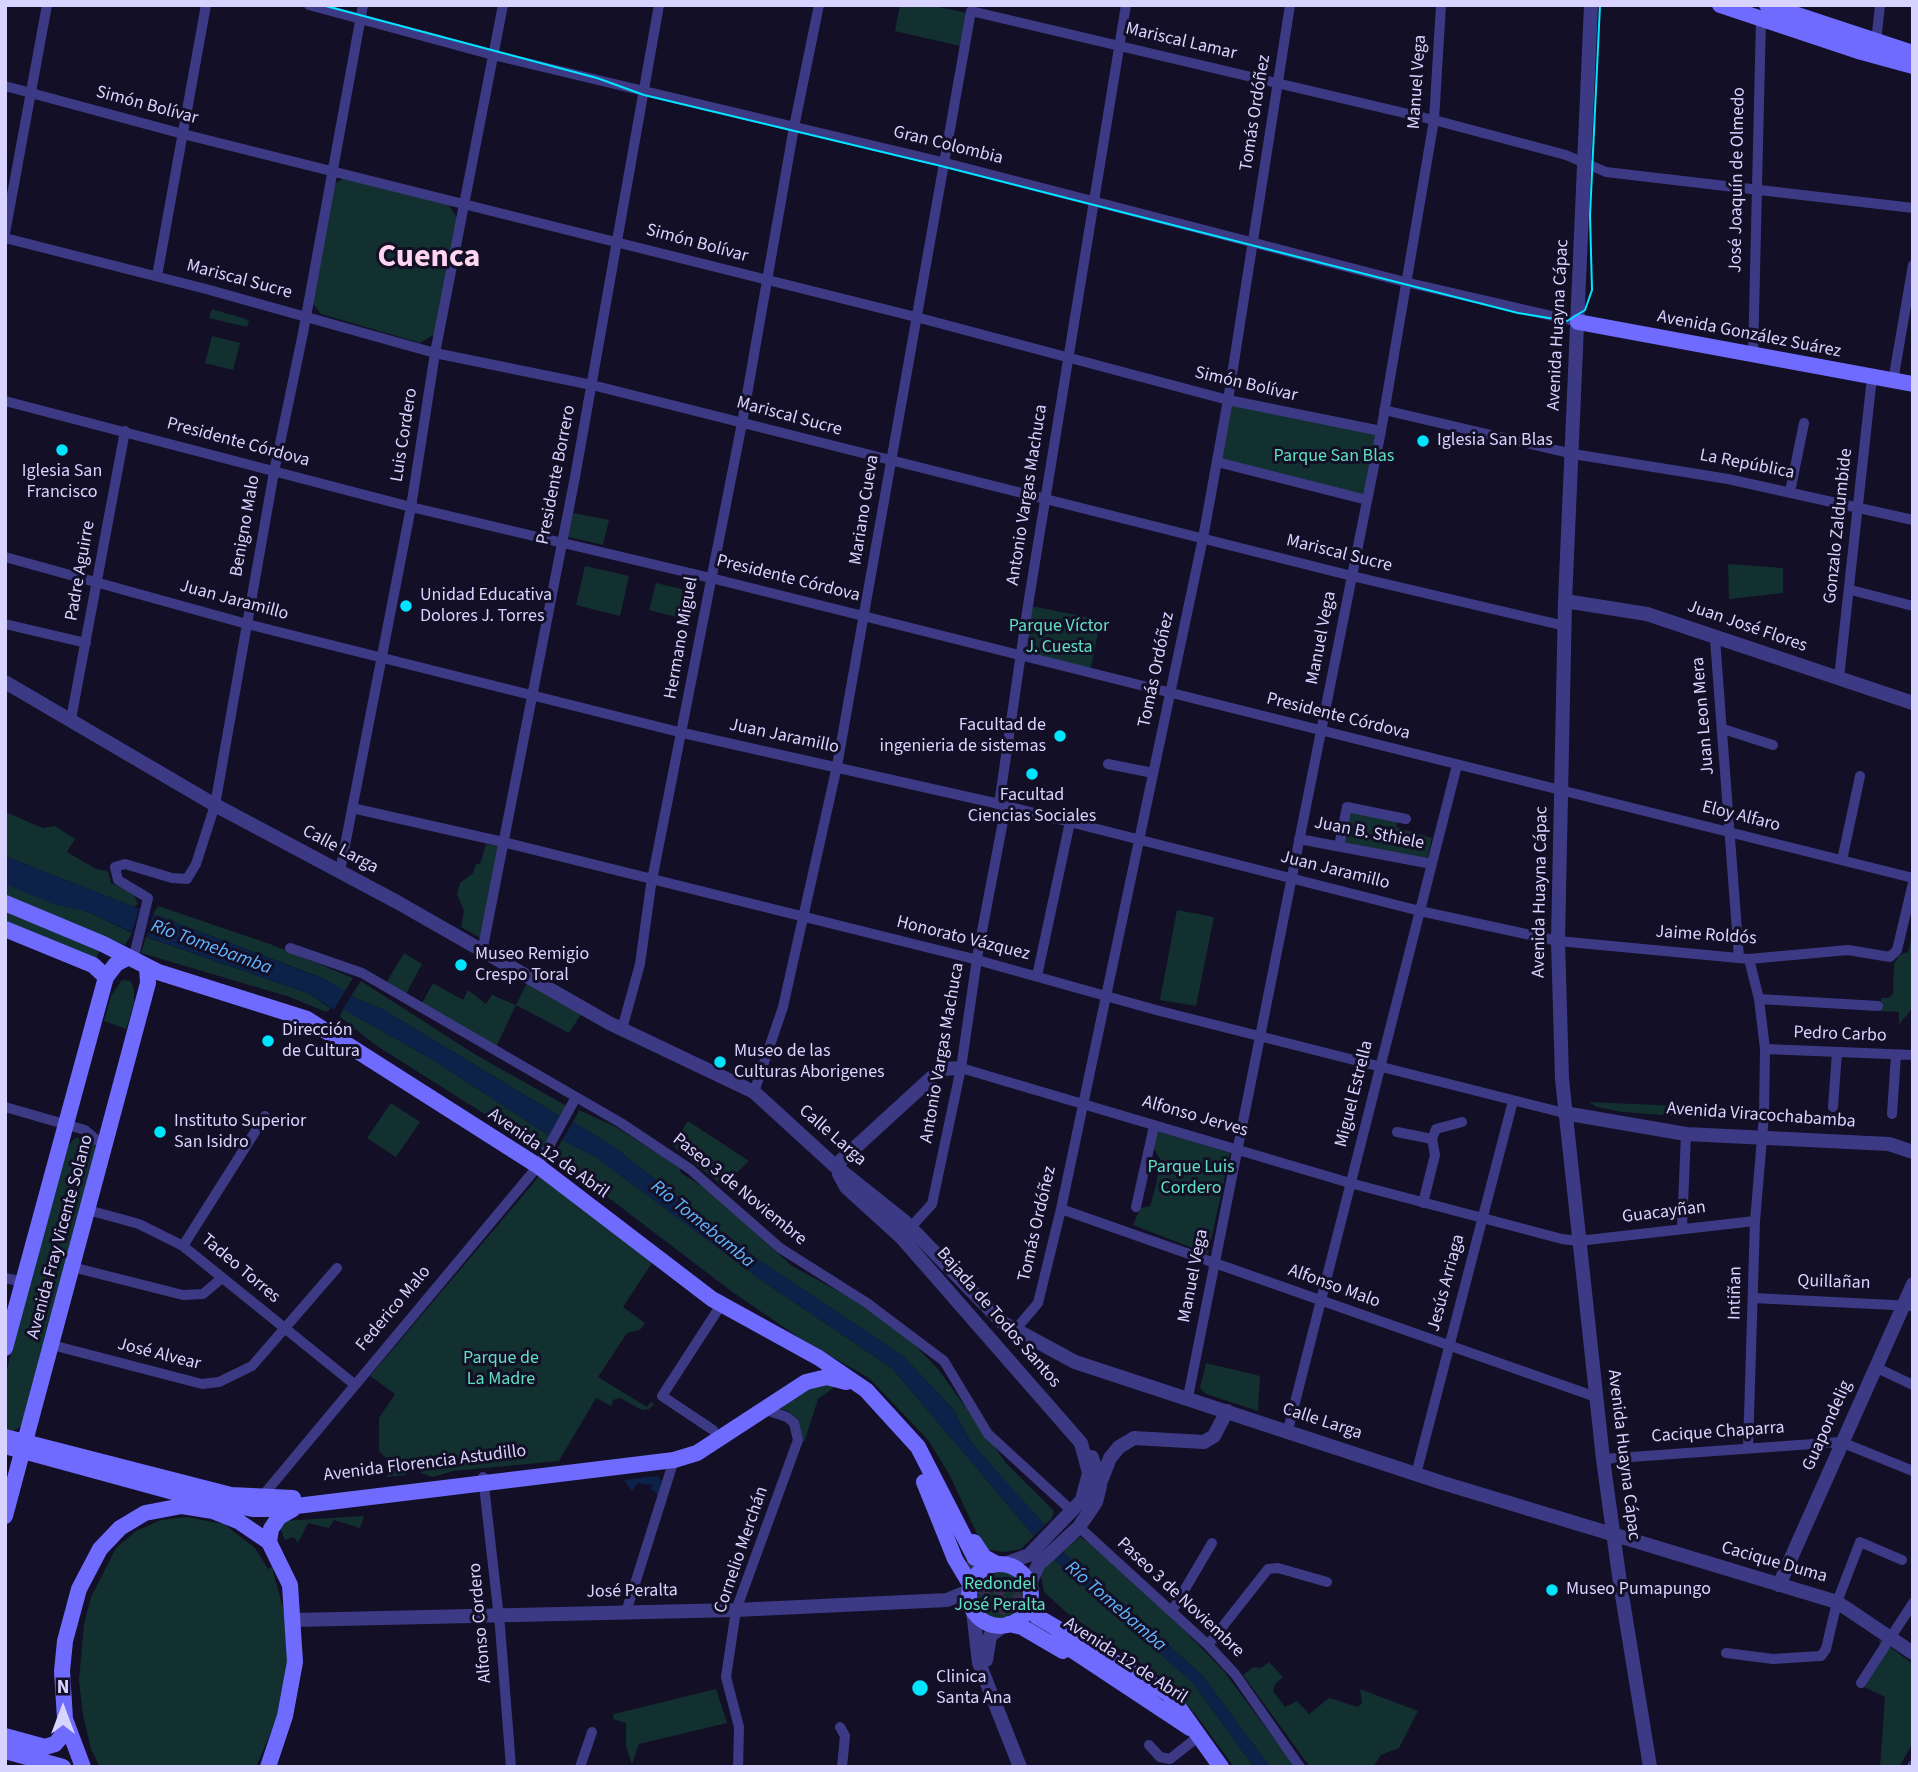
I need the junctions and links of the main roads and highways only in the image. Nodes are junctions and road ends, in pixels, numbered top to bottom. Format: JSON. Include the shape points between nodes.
{"nodes":[{"id":1,"x":1720,"y":5,"type":"edge"},
{"id":2,"x":1763,"y":10,"type":"edge"},
{"id":3,"x":1913,"y":53,"type":"edge"},
{"id":4,"x":1913,"y":68,"type":"edge"},
{"id":5,"x":1578,"y":322,"type":"road end"},
{"id":6,"x":1913,"y":384,"type":"edge"},
{"id":7,"x":5,"y":903,"type":"edge"},
{"id":8,"x":5,"y":929,"type":"edge"},
{"id":9,"x":68,"y":930,"type":"junction"},
{"id":10,"x":59,"y":951,"type":"junction"},
{"id":11,"x":136,"y":958,"type":"junction"},
{"id":12,"x":106,"y":977,"type":"junction"},
{"id":13,"x":5,"y":1348,"type":"edge"},
{"id":14,"x":819,"y":1358,"type":"junction"},
{"id":15,"x":829,"y":1374,"type":"junction"},
{"id":16,"x":5,"y":1437,"type":"edge"},
{"id":17,"x":5,"y":1446,"type":"edge"},
{"id":18,"x":24,"y":1446,"type":"junction"},
{"id":19,"x":910,"y":1452,"type":"junction"},
{"id":20,"x":484,"y":1481,"type":"junction"},
{"id":21,"x":212,"y":1501,"type":"junction"},
{"id":22,"x":295,"y":1507,"type":"junction"},
{"id":23,"x":5,"y":1516,"type":"edge"},
{"id":24,"x":269,"y":1542,"type":"junction"},
{"id":25,"x":1000,"y":1564,"type":"junction"},
{"id":26,"x":970,"y":1587,"type":"junction"},
{"id":27,"x":1030,"y":1589,"type":"junction"},
{"id":28,"x":1006,"y":1625,"type":"junction"},
{"id":29,"x":1169,"y":1694,"type":"junction"},
{"id":30,"x":1155,"y":1704,"type":"junction"},
{"id":31,"x":65,"y":1719,"type":"junction"},
{"id":32,"x":1198,"y":1734,"type":"junction"},
{"id":33,"x":5,"y":1736,"type":"edge"},
{"id":34,"x":5,"y":1751,"type":"edge"},
{"id":35,"x":63,"y":1767,"type":"edge"},
{"id":36,"x":83,"y":1767,"type":"edge"},
{"id":37,"x":268,"y":1767,"type":"edge"},
{"id":38,"x":1221,"y":1767,"type":"edge"}],
"edges":[{"from":1,"to":2,"type":"main road"},
{"from":2,"to":3,"type":"main road"},
{"from":2,"to":4,"type":"main road"},
{"from":5,"to":6,"type":"main road","name":"Avenida González Suárez"},
{"from":7,"to":9,"type":"main road","name":"Avenida 12 de Abril"},
{"from":8,"to":10,"type":"main road"},
{"from":9,"to":10,"type":"main road"},
{"from":9,"to":11,"type":"main road","name":"Avenida 12 de Abril"},
{"from":10,"to":12,"type":"main road","via":[[93,965]]},
{"from":11,"to":12,"type":"main road","via":[[116,964]]},
{"from":11,"to":14,"type":"main road","name":"Avenida 12 de Abril","via":[[316,1024],[538,1166],[721,1305]]},
{"from":11,"to":18,"type":"main road","name":"Avenida Fray Vicente Solano","via":[[148,984]]},
{"from":12,"to":13,"type":"main road","name":"Avenida Fray Vicente Solano"},
{"from":14,"to":15,"type":"main road","name":"Avenida 12 de Abril"},
{"from":14,"to":25,"type":"main road","via":[[865,1382],[902,1420],[925,1447],[969,1535],[984,1557]]},
{"from":15,"to":19,"type":"main road","name":"Avenida 12 de Abril","via":[[878,1408]]},
{"from":15,"to":19,"type":"main road","name":"Avenida 12 de Abril","via":[[866,1390],[918,1447],[971,1560]]},
{"from":15,"to":20,"type":"main road","name":"Avenida Florencia Astudillo","via":[[806,1382],[697,1453],[674,1460]]},
{"from":15,"to":20,"type":"main road","name":"Avenida Florencia Astudillo","via":[[814,1371],[799,1376],[672,1452]]},
{"from":16,"to":18,"type":"main road","name":"Avenida Florencia Astudillo"},
{"from":17,"to":18,"type":"main road","name":"Avenida Florencia Astudillo"},
{"from":18,"to":21,"type":"main road","name":"Avenida Florencia Astudillo"},
{"from":18,"to":23,"type":"main road","name":"Avenida Fray Vicente Solano"},
{"from":19,"to":26,"type":"main road"},
{"from":20,"to":21,"type":"main road","name":"Avenida Florencia Astudillo"},
{"from":20,"to":22,"type":"main road","name":"Avenida Florencia Astudillo"},
{"from":21,"to":22,"type":"main road","name":"Avenida Florencia Astudillo","via":[[254,1509]]},
{"from":21,"to":24,"type":"main road"},
{"from":21,"to":31,"type":"main road","via":[[145,1513],[120,1528],[100,1549],[79,1589],[65,1642]]},
{"from":22,"to":24,"type":"main road","via":[[279,1517]]},
{"from":24,"to":37,"type":"main road","via":[[290,1585],[294,1620],[292,1684]]},
{"from":25,"to":26,"type":"main road","via":[[978,1572]]},
{"from":25,"to":27,"type":"main road","via":[[1017,1569]]},
{"from":26,"to":28,"type":"main road","via":[[973,1611],[983,1620]]},
{"from":27,"to":28,"type":"main road","via":[[1026,1611]]},
{"from":27,"to":29,"type":"main road","via":[[1040,1605],[1062,1622]]},
{"from":28,"to":30,"type":"main road","via":[[1039,1636]]},
{"from":29,"to":30,"type":"main road","name":"Avenida 12 de Abril","via":[[1034,1620]]},
{"from":29,"to":32,"type":"main road","name":"Avenida 12 de Abril"},
{"from":30,"to":32,"type":"main road","name":"Avenida 12 de Abril"},
{"from":31,"to":33,"type":"main road","via":[[61,1737],[45,1747]]},
{"from":31,"to":36,"type":"main road"},
{"from":32,"to":38,"type":"main road","name":"Avenida 12 de Abril"},
{"from":34,"to":35,"type":"main road"}]}
